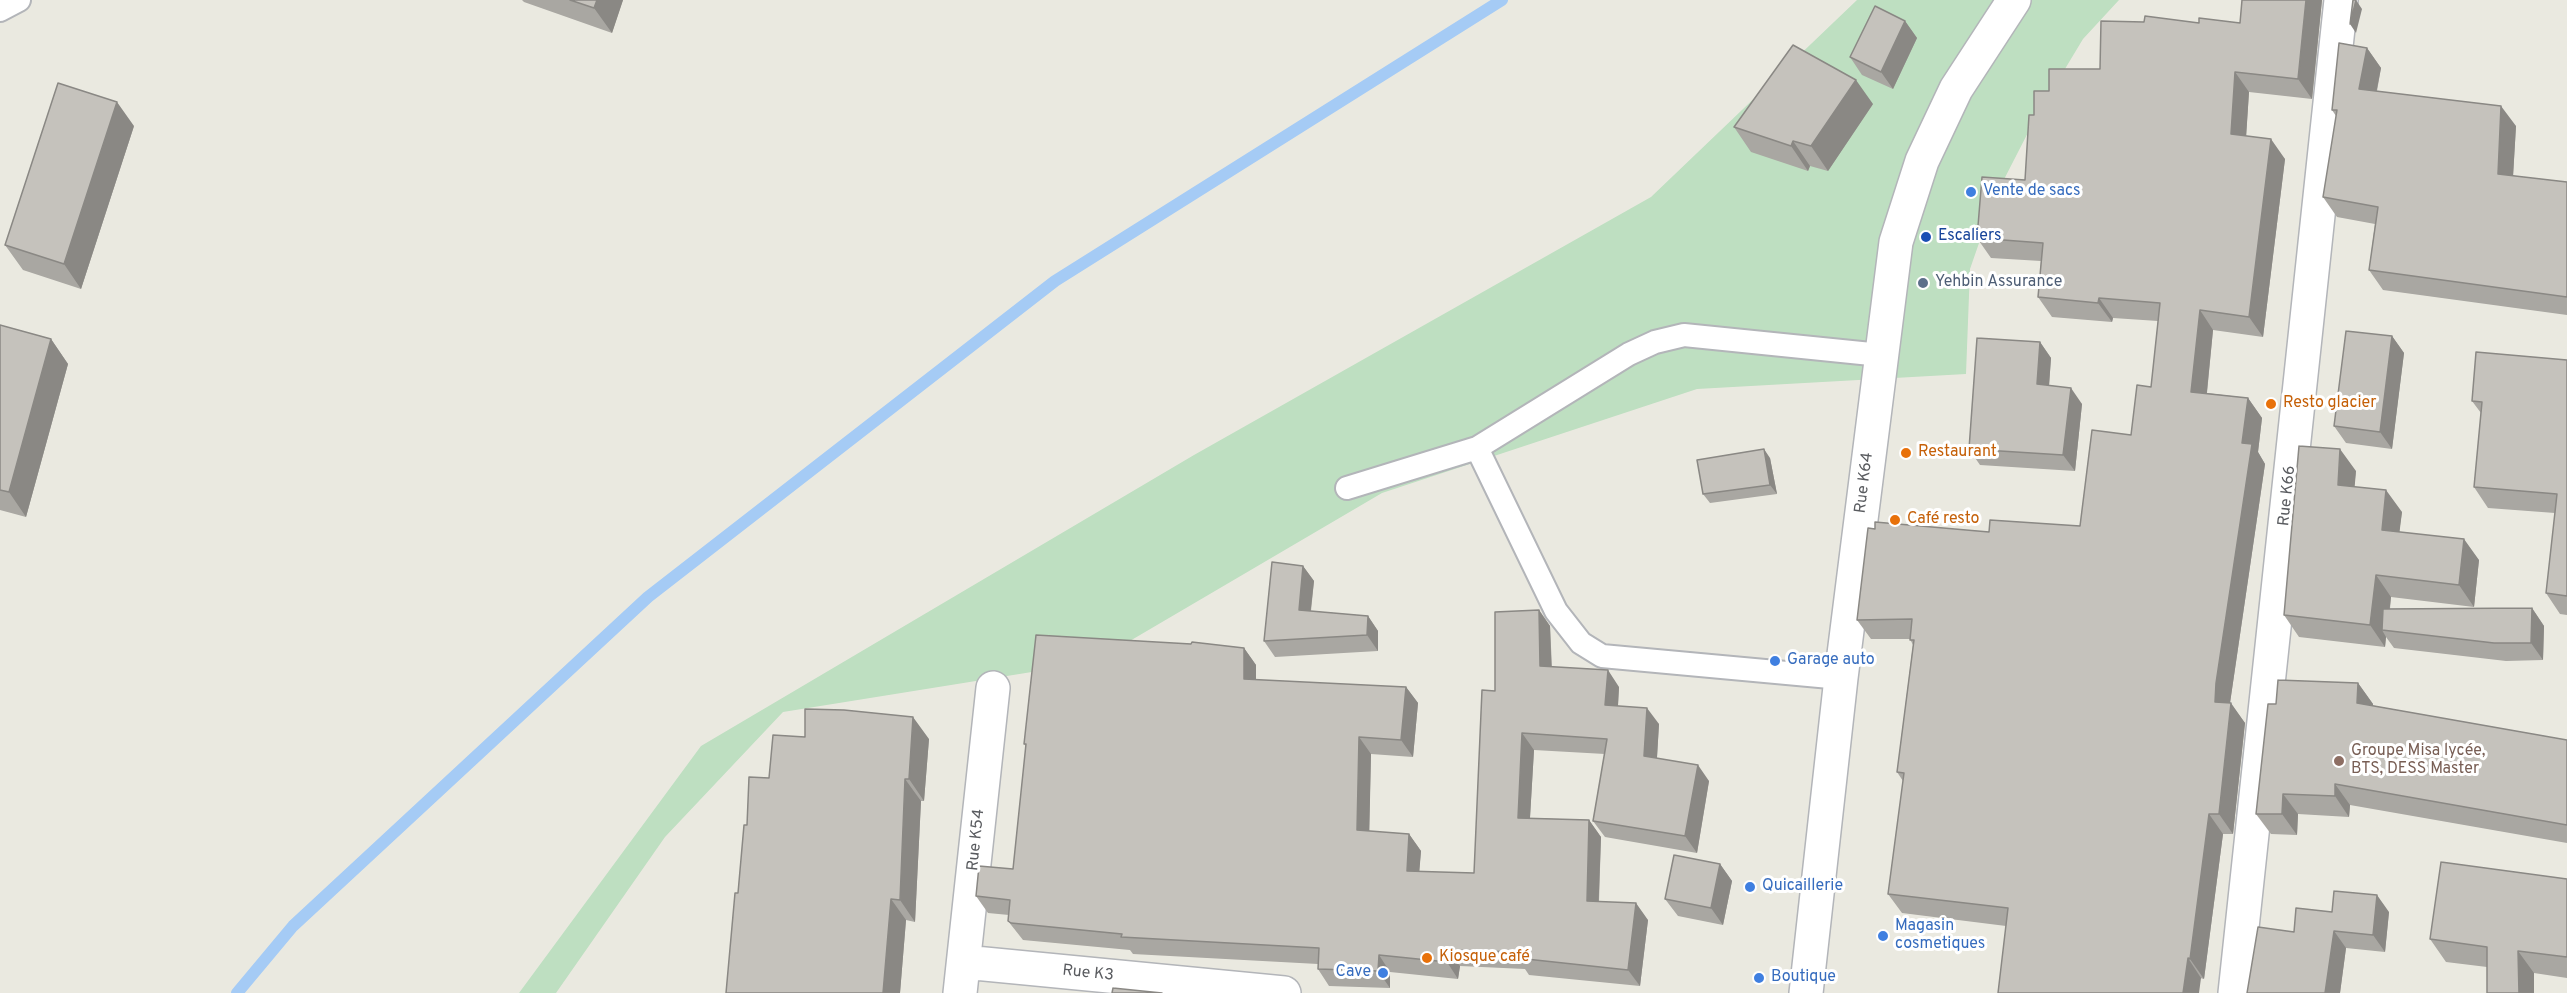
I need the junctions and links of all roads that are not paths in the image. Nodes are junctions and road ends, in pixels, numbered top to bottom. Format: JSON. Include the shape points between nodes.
{"nodes":[{"id":1,"x":20,"y":0,"type":"edge"},
{"id":2,"x":2014,"y":0,"type":"edge"},
{"id":3,"x":2341,"y":0,"type":"edge"},
{"id":4,"x":0,"y":10,"type":"edge"},
{"id":5,"x":1881,"y":355,"type":"junction"},
{"id":6,"x":1477,"y":448,"type":"junction"},
{"id":7,"x":1347,"y":488,"type":"dead end"},
{"id":8,"x":1841,"y":678,"type":"junction"},
{"id":9,"x":993,"y":687,"type":"dead end"},
{"id":10,"x":962,"y":977,"type":"edge"},
{"id":11,"x":1284,"y":993,"type":"edge"},
{"id":12,"x":1806,"y":993,"type":"edge"},
{"id":13,"x":2235,"y":993,"type":"edge"}],
"edges":[{"from":1,"to":4,"type":"lane"},
{"from":2,"to":5,"type":"street","name":"Rue K64","via":[[1956,89],[1922,161],[1896,242]]},
{"from":3,"to":13,"type":"street","name":"Rue K66"},
{"from":5,"to":6,"type":"lane","via":[[1684,335],[1629,354]]},
{"from":5,"to":8,"type":"street","name":"Rue K64"},
{"from":6,"to":7,"type":"lane"},
{"from":6,"to":8,"type":"lane","via":[[1556,611],[1581,643],[1602,656]]},
{"from":8,"to":12,"type":"street","name":"Rue K64"},
{"from":9,"to":10,"type":"street","name":"Rue K54"},
{"from":10,"to":11,"type":"street","name":"Rue K3"}]}
